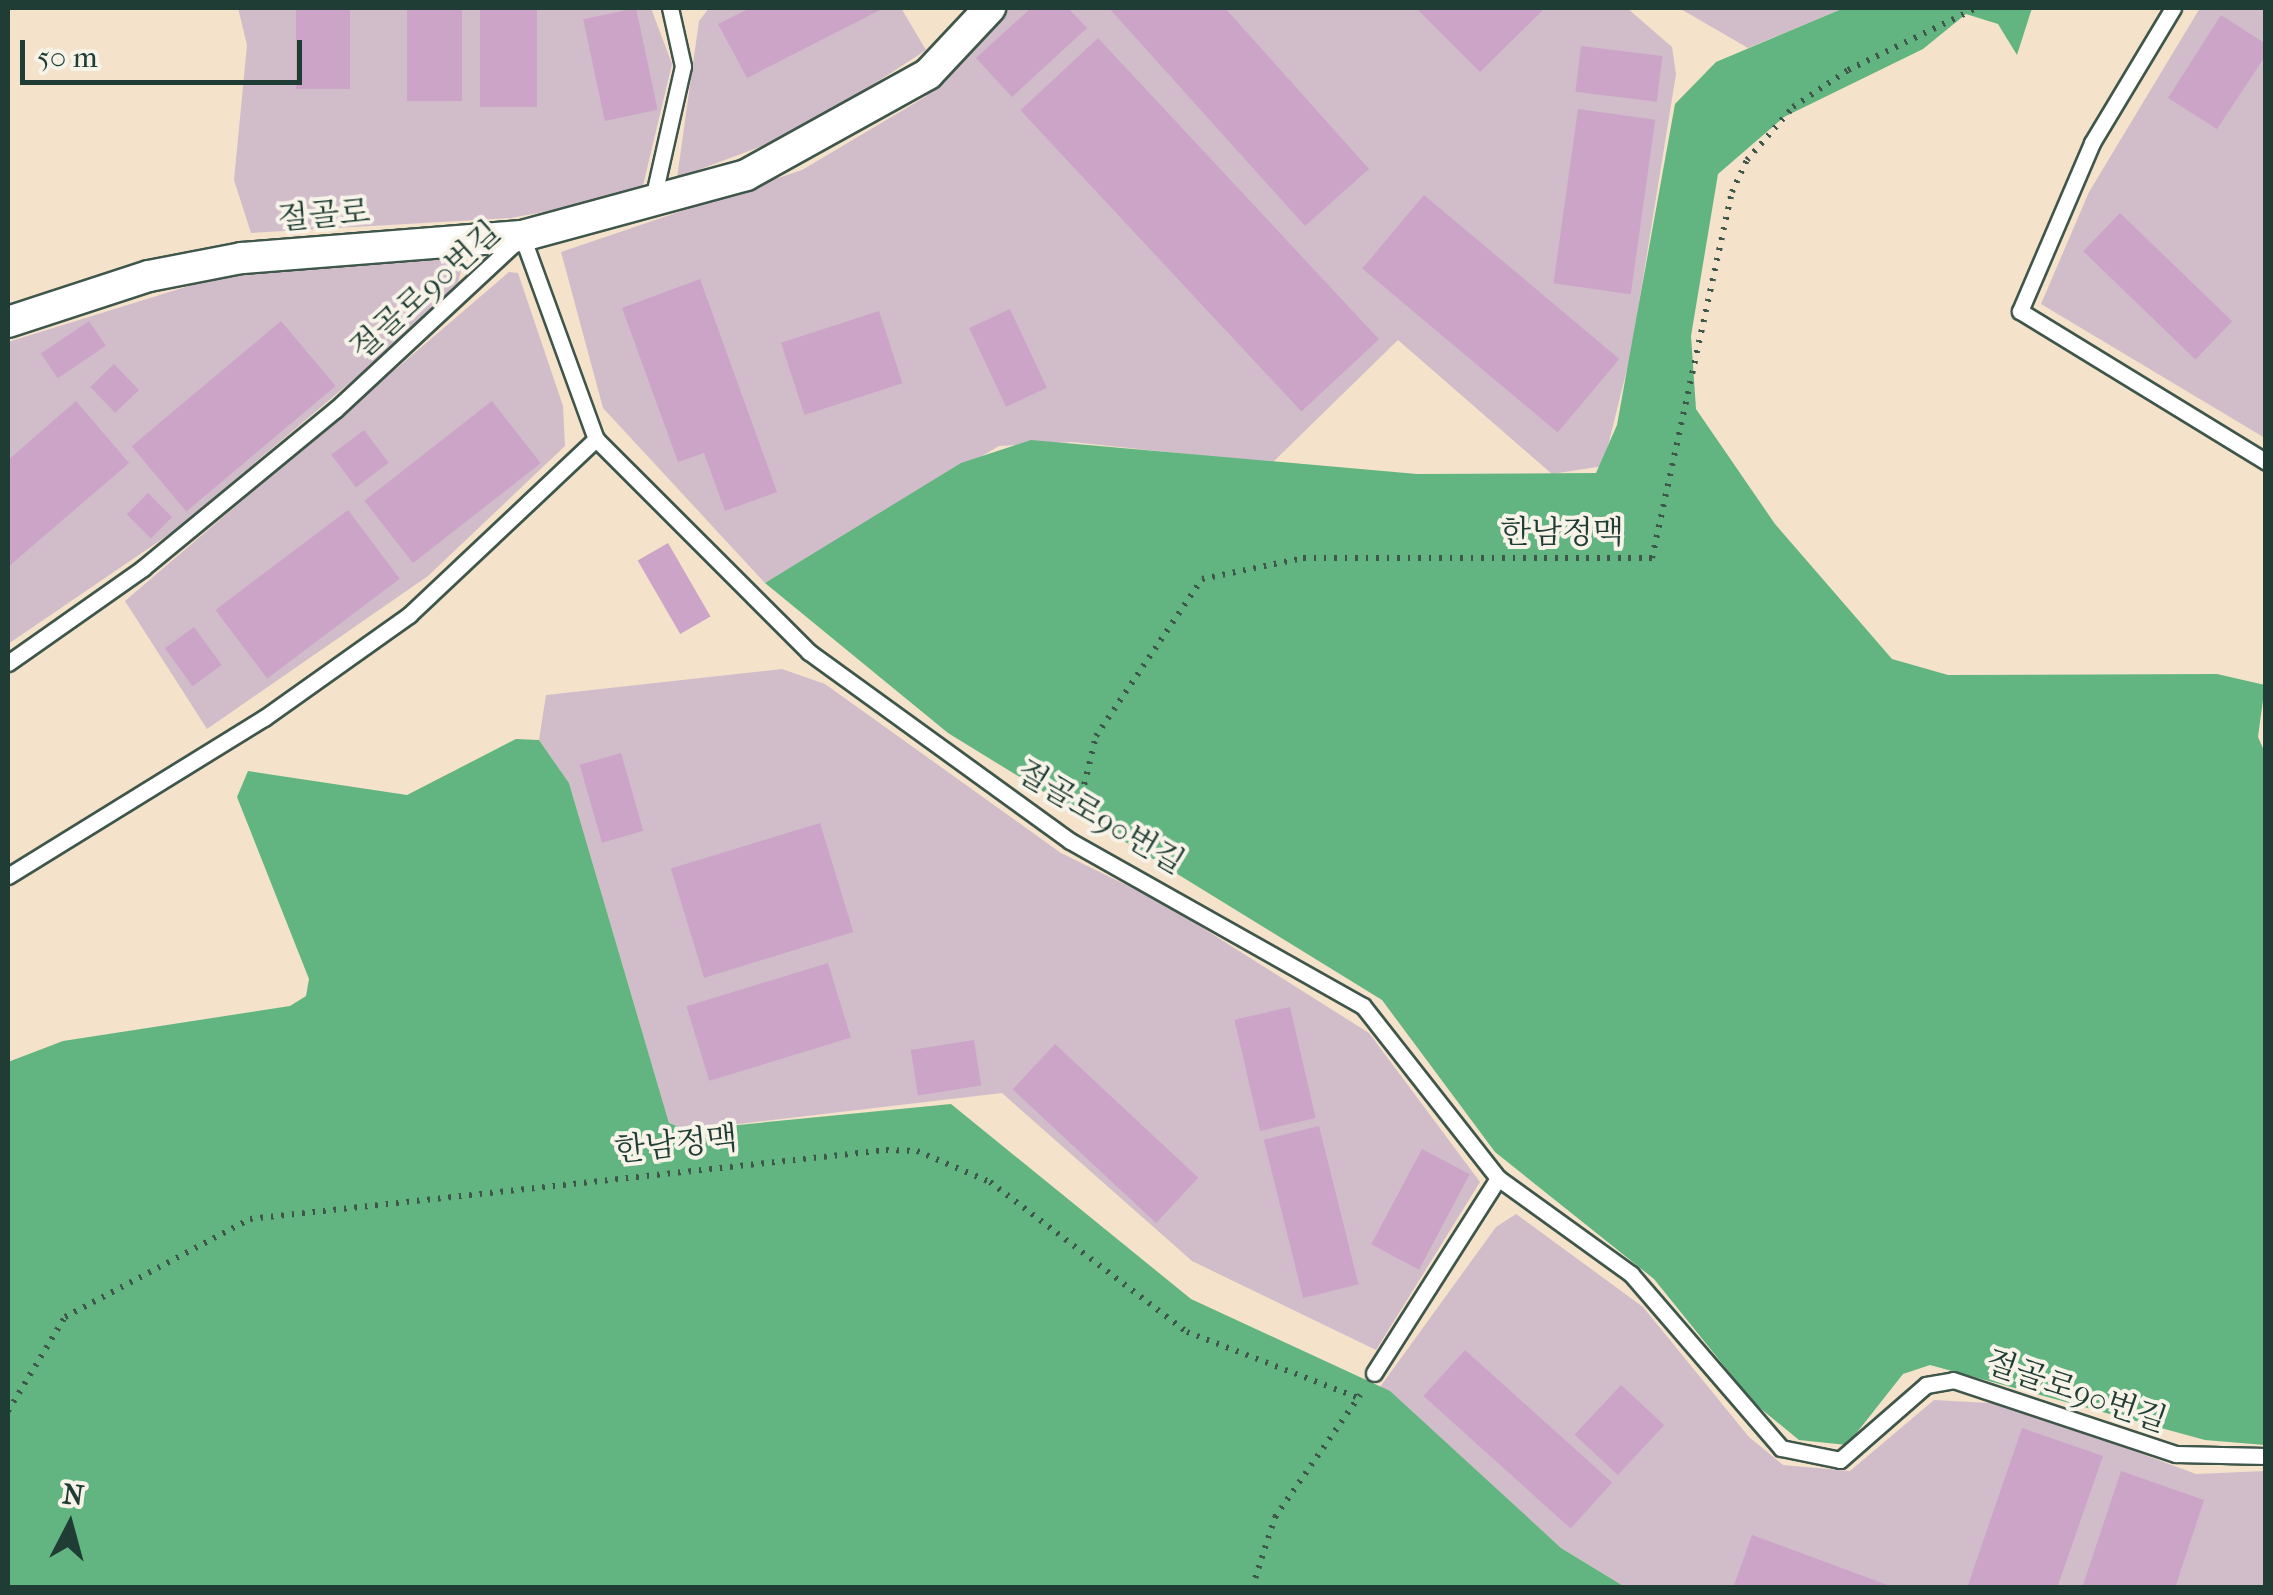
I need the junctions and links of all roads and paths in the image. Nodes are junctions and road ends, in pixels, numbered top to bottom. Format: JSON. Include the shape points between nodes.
{"nodes":[{"id":1,"x":670,"y":8,"type":"edge"},
{"id":2,"x":990,"y":8,"type":"edge"},
{"id":3,"x":1976,"y":8,"type":"edge"},
{"id":4,"x":2173,"y":8,"type":"edge"},
{"id":5,"x":652,"y":203,"type":"junction"},
{"id":6,"x":522,"y":236,"type":"junction"},
{"id":7,"x":8,"y":322,"type":"edge"},
{"id":8,"x":596,"y":439,"type":"junction"},
{"id":9,"x":2266,"y":462,"type":"edge"},
{"id":10,"x":8,"y":663,"type":"edge"},
{"id":11,"x":1070,"y":840,"type":"junction"},
{"id":12,"x":8,"y":876,"type":"edge"},
{"id":13,"x":1498,"y":1178,"type":"junction"},
{"id":14,"x":1374,"y":1373,"type":"joint"},
{"id":15,"x":1359,"y":1398,"type":"junction"},
{"id":16,"x":8,"y":1411,"type":"edge"},
{"id":17,"x":2266,"y":1456,"type":"edge"},
{"id":18,"x":1252,"y":1588,"type":"edge"}],
"edges":[{"from":1,"to":5,"type":"lane","via":[[683,66]]},
{"from":2,"to":5,"type":"street","name":"절골로","via":[[928,74],[830,135],[746,175]]},
{"from":3,"to":11,"type":"path","name":"한남정맥","via":[[1848,70],[1794,107],[1747,160],[1652,558],[1303,558],[1202,578],[1096,736]]},
{"from":4,"to":9,"type":"lane","via":[[2092,143],[2020,311]]},
{"from":5,"to":6,"type":"street","name":"절골로"},
{"from":6,"to":7,"type":"street","name":"절골로","via":[[242,258],[149,276]]},
{"from":6,"to":8,"type":"lane","name":"절골로90번길"},
{"from":6,"to":10,"type":"lane","name":"절골로90번길","via":[[306,434],[143,568]]},
{"from":8,"to":11,"type":"lane","name":"절골로90번길","via":[[809,652]]},
{"from":8,"to":12,"type":"lane","via":[[395,625]]},
{"from":11,"to":13,"type":"lane","name":"절골로90번길","via":[[1363,1006]]},
{"from":13,"to":14,"type":"lane"},
{"from":13,"to":17,"type":"lane","name":"절골로90번길","via":[[1631,1274],[1745,1413],[1810,1461],[1840,1460],[1926,1384],[1952,1380],[2176,1454]]},
{"from":14,"to":15,"type":"path"},
{"from":15,"to":16,"type":"path","name":"한남정맥","via":[[1187,1332],[990,1182],[917,1151],[886,1150],[250,1219],[65,1317]]},
{"from":15,"to":18,"type":"path","via":[[1275,1517]]}]}
